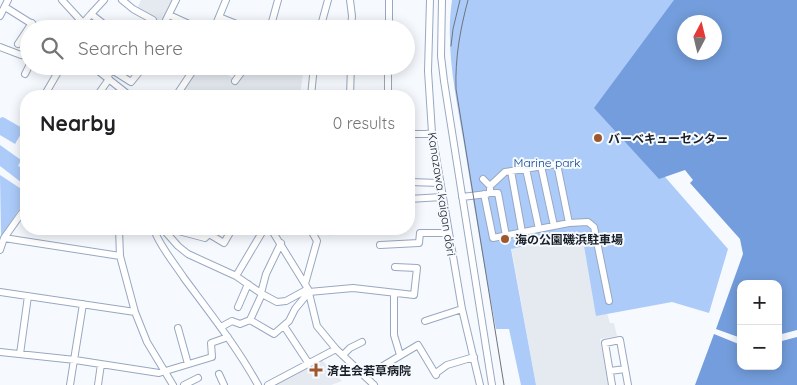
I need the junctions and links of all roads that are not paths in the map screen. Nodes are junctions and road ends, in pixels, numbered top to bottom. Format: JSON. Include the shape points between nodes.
{"nodes":[{"id":1,"x":62,"y":0,"type":"edge"},
{"id":2,"x":104,"y":0,"type":"edge"},
{"id":3,"x":122,"y":0,"type":"edge"},
{"id":4,"x":176,"y":0,"type":"edge"},
{"id":5,"x":226,"y":0,"type":"edge"},
{"id":6,"x":278,"y":0,"type":"edge"},
{"id":7,"x":328,"y":0,"type":"edge"},
{"id":8,"x":350,"y":0,"type":"edge"},
{"id":9,"x":389,"y":0,"type":"edge"},
{"id":10,"x":430,"y":0,"type":"edge"},
{"id":11,"x":443,"y":0,"type":"edge"},
{"id":12,"x":7,"y":2,"type":"edge"},
{"id":13,"x":91,"y":14,"type":"junction"},
{"id":14,"x":169,"y":15,"type":"junction"},
{"id":15,"x":0,"y":16,"type":"edge"},
{"id":16,"x":219,"y":17,"type":"junction"},
{"id":17,"x":28,"y":20,"type":"edge"},
{"id":18,"x":77,"y":20,"type":"edge"},
{"id":19,"x":86,"y":20,"type":"edge"},
{"id":20,"x":99,"y":20,"type":"edge"},
{"id":21,"x":153,"y":20,"type":"edge"},
{"id":22,"x":166,"y":20,"type":"edge"},
{"id":23,"x":180,"y":20,"type":"edge"},
{"id":24,"x":218,"y":20,"type":"edge"},
{"id":25,"x":226,"y":20,"type":"edge"},
{"id":26,"x":272,"y":20,"type":"edge"},
{"id":27,"x":322,"y":20,"type":"edge"},
{"id":28,"x":352,"y":20,"type":"edge"},
{"id":29,"x":389,"y":20,"type":"edge"},
{"id":30,"x":20,"y":41,"type":"edge"},
{"id":31,"x":18,"y":44,"type":"dead end"},
{"id":32,"x":0,"y":47,"type":"edge"},
{"id":33,"x":20,"y":55,"type":"edge"},
{"id":34,"x":56,"y":75,"type":"edge"},
{"id":35,"x":104,"y":75,"type":"edge"},
{"id":36,"x":110,"y":75,"type":"edge"},
{"id":37,"x":120,"y":75,"type":"edge"},
{"id":38,"x":137,"y":75,"type":"edge"},
{"id":39,"x":190,"y":75,"type":"edge"},
{"id":40,"x":239,"y":75,"type":"edge"},
{"id":41,"x":313,"y":75,"type":"edge"},
{"id":42,"x":351,"y":75,"type":"edge"},
{"id":43,"x":388,"y":75,"type":"edge"},
{"id":44,"x":108,"y":78,"type":"junction"},
{"id":45,"x":235,"y":81,"type":"dead end"},
{"id":46,"x":48,"y":90,"type":"edge"},
{"id":47,"x":101,"y":90,"type":"edge"},
{"id":48,"x":123,"y":90,"type":"edge"},
{"id":49,"x":180,"y":90,"type":"edge"},
{"id":50,"x":312,"y":90,"type":"edge"},
{"id":51,"x":350,"y":90,"type":"edge"},
{"id":52,"x":388,"y":90,"type":"edge"},
{"id":53,"x":432,"y":133,"type":"junction"},
{"id":54,"x":415,"y":134,"type":"edge"},
{"id":55,"x":541,"y":166,"type":"junction"},
{"id":56,"x":526,"y":169,"type":"junction"},
{"id":57,"x":511,"y":172,"type":"junction"},
{"id":58,"x":483,"y":179,"type":"dead end"},
{"id":59,"x":415,"y":182,"type":"edge"},
{"id":60,"x":440,"y":183,"type":"junction"},
{"id":61,"x":490,"y":186,"type":"junction"},
{"id":62,"x":487,"y":194,"type":"junction"},
{"id":63,"x":442,"y":197,"type":"junction"},
{"id":64,"x":462,"y":197,"type":"junction"},
{"id":65,"x":415,"y":199,"type":"edge"},
{"id":66,"x":20,"y":215,"type":"edge"},
{"id":67,"x":569,"y":223,"type":"junction"},
{"id":68,"x":554,"y":226,"type":"junction"},
{"id":69,"x":539,"y":229,"type":"junction"},
{"id":70,"x":448,"y":232,"type":"junction"},
{"id":71,"x":522,"y":232,"type":"junction"},
{"id":72,"x":119,"y":235,"type":"edge"},
{"id":73,"x":158,"y":235,"type":"edge"},
{"id":74,"x":170,"y":235,"type":"edge"},
{"id":75,"x":194,"y":235,"type":"edge"},
{"id":76,"x":208,"y":235,"type":"edge"},
{"id":77,"x":211,"y":235,"type":"edge"},
{"id":78,"x":229,"y":235,"type":"edge"},
{"id":79,"x":260,"y":235,"type":"edge"},
{"id":80,"x":276,"y":235,"type":"edge"},
{"id":81,"x":314,"y":235,"type":"edge"},
{"id":82,"x":506,"y":236,"type":"junction"},
{"id":83,"x":4,"y":238,"type":"junction"},
{"id":84,"x":281,"y":243,"type":"junction"},
{"id":85,"x":380,"y":245,"type":"dead end"},
{"id":86,"x":0,"y":250,"type":"edge"},
{"id":87,"x":120,"y":256,"type":"junction"},
{"id":88,"x":395,"y":267,"type":"dead end"},
{"id":89,"x":236,"y":276,"type":"junction"},
{"id":90,"x":248,"y":284,"type":"junction"},
{"id":91,"x":307,"y":288,"type":"junction"},
{"id":92,"x":0,"y":292,"type":"edge"},
{"id":93,"x":394,"y":293,"type":"junction"},
{"id":94,"x":262,"y":294,"type":"junction"},
{"id":95,"x":28,"y":296,"type":"junction"},
{"id":96,"x":609,"y":301,"type":"dead end"},
{"id":97,"x":83,"y":304,"type":"junction"},
{"id":98,"x":238,"y":307,"type":"dead end"},
{"id":99,"x":462,"y":309,"type":"junction"},
{"id":100,"x":134,"y":312,"type":"junction"},
{"id":101,"x":250,"y":320,"type":"junction"},
{"id":102,"x":425,"y":321,"type":"dead end"},
{"id":103,"x":284,"y":326,"type":"junction"},
{"id":104,"x":221,"y":327,"type":"junction"},
{"id":105,"x":178,"y":328,"type":"dead end"},
{"id":106,"x":228,"y":337,"type":"junction"},
{"id":107,"x":362,"y":342,"type":"dead end"},
{"id":108,"x":336,"y":348,"type":"junction"},
{"id":109,"x":0,"y":352,"type":"edge"},
{"id":110,"x":20,"y":354,"type":"junction"},
{"id":111,"x":343,"y":355,"type":"junction"},
{"id":112,"x":400,"y":355,"type":"junction"},
{"id":113,"x":474,"y":357,"type":"junction"},
{"id":114,"x":75,"y":360,"type":"junction"},
{"id":115,"x":101,"y":364,"type":"junction"},
{"id":116,"x":188,"y":364,"type":"junction"},
{"id":117,"x":309,"y":364,"type":"junction"},
{"id":118,"x":625,"y":369,"type":"junction"},
{"id":119,"x":610,"y":371,"type":"junction"},
{"id":120,"x":164,"y":372,"type":"junction"},
{"id":121,"x":219,"y":374,"type":"dead end"},
{"id":122,"x":366,"y":376,"type":"junction"},
{"id":123,"x":198,"y":378,"type":"dead end"},
{"id":124,"x":70,"y":385,"type":"edge"},
{"id":125,"x":98,"y":385,"type":"edge"},
{"id":126,"x":173,"y":385,"type":"edge"},
{"id":127,"x":184,"y":385,"type":"edge"},
{"id":128,"x":224,"y":385,"type":"edge"},
{"id":129,"x":258,"y":385,"type":"edge"},
{"id":130,"x":268,"y":385,"type":"edge"},
{"id":131,"x":374,"y":385,"type":"edge"},
{"id":132,"x":480,"y":385,"type":"edge"},
{"id":133,"x":492,"y":385,"type":"edge"},
{"id":134,"x":612,"y":385,"type":"edge"},
{"id":135,"x":628,"y":385,"type":"edge"}],
"edges":[{"from":1,"to":18,"type":"street"},
{"from":2,"to":13,"type":"street"},
{"from":3,"to":21,"type":"street"},
{"from":4,"to":14,"type":"street"},
{"from":5,"to":16,"type":"street"},
{"from":6,"to":26,"type":"street"},
{"from":7,"to":27,"type":"street"},
{"from":8,"to":28,"type":"street"},
{"from":9,"to":29,"type":"street"},
{"from":10,"to":53,"type":"street","name":"Kanazawa kaigan dōri","via":[[428,71]]},
{"from":11,"to":64,"type":"street","via":[[441,56]]},
{"from":12,"to":15,"type":"street"},
{"from":12,"to":17,"type":"street"},
{"from":13,"to":19,"type":"street"},
{"from":13,"to":20,"type":"street"},
{"from":14,"to":22,"type":"street"},
{"from":14,"to":23,"type":"street"},
{"from":16,"to":24,"type":"street"},
{"from":16,"to":25,"type":"street"},
{"from":30,"to":31,"type":"street"},
{"from":32,"to":33,"type":"street"},
{"from":34,"to":46,"type":"street"},
{"from":35,"to":44,"type":"street"},
{"from":36,"to":44,"type":"street"},
{"from":37,"to":38,"type":"street","via":[[131,82]]},
{"from":39,"to":49,"type":"street"},
{"from":40,"to":45,"type":"street"},
{"from":41,"to":50,"type":"street"},
{"from":42,"to":51,"type":"street"},
{"from":43,"to":52,"type":"street"},
{"from":44,"to":47,"type":"street"},
{"from":44,"to":48,"type":"street"},
{"from":53,"to":54,"type":"street"},
{"from":53,"to":60,"type":"street","name":"Kanazawa kaigan dōri"},
{"from":55,"to":56,"type":"street"},
{"from":55,"to":67,"type":"street","via":[[557,164]]},
{"from":55,"to":68,"type":"street"},
{"from":56,"to":57,"type":"street"},
{"from":56,"to":69,"type":"street"},
{"from":57,"to":61,"type":"street","via":[[505,172]]},
{"from":57,"to":71,"type":"street"},
{"from":58,"to":61,"type":"street"},
{"from":59,"to":60,"type":"street"},
{"from":60,"to":63,"type":"street","name":"Kanazawa kaigan dōri"},
{"from":61,"to":62,"type":"street"},
{"from":62,"to":64,"type":"street"},
{"from":62,"to":82,"type":"street","via":[[498,193]]},
{"from":62,"to":82,"type":"street","via":[[493,238]]},
{"from":63,"to":65,"type":"street"},
{"from":63,"to":70,"type":"street","name":"Kanazawa kaigan dōri"},
{"from":64,"to":133,"type":"street"},
{"from":66,"to":83,"type":"street"},
{"from":67,"to":68,"type":"street"},
{"from":67,"to":96,"type":"street","via":[[588,222],[594,227]]},
{"from":68,"to":69,"type":"street"},
{"from":69,"to":71,"type":"street"},
{"from":70,"to":85,"type":"street","via":[[420,233],[418,243]]},
{"from":70,"to":99,"type":"street","name":"Kanazawa kaigan dōri"},
{"from":71,"to":82,"type":"street"},
{"from":72,"to":87,"type":"street"},
{"from":73,"to":104,"type":"street"},
{"from":74,"to":89,"type":"street","via":[[188,254]]},
{"from":75,"to":76,"type":"street","via":[[206,238]]},
{"from":77,"to":78,"type":"street","via":[[224,243]]},
{"from":79,"to":89,"type":"street"},
{"from":80,"to":84,"type":"street"},
{"from":81,"to":91,"type":"street","via":[[317,240]]},
{"from":83,"to":86,"type":"street"},
{"from":83,"to":87,"type":"street"},
{"from":84,"to":91,"type":"street"},
{"from":84,"to":94,"type":"street","via":[[266,274]]},
{"from":87,"to":100,"type":"street"},
{"from":88,"to":93,"type":"street","via":[[417,268],[414,294]]},
{"from":89,"to":90,"type":"street"},
{"from":90,"to":94,"type":"street"},
{"from":90,"to":98,"type":"street"},
{"from":91,"to":93,"type":"street","via":[[352,288]]},
{"from":91,"to":94,"type":"street","via":[[286,301],[277,302]]},
{"from":91,"to":103,"type":"street"},
{"from":91,"to":108,"type":"street","via":[[317,326]]},
{"from":92,"to":95,"type":"street"},
{"from":93,"to":112,"type":"street","via":[[394,336]]},
{"from":94,"to":101,"type":"street"},
{"from":95,"to":97,"type":"street"},
{"from":95,"to":110,"type":"street"},
{"from":97,"to":100,"type":"street"},
{"from":97,"to":114,"type":"street"},
{"from":99,"to":102,"type":"street"},
{"from":99,"to":113,"type":"street","name":"Kanazawa kaigan dōri"},
{"from":100,"to":120,"type":"street"},
{"from":101,"to":103,"type":"street","via":[[274,334]]},
{"from":101,"to":104,"type":"street","via":[[240,324],[232,321]]},
{"from":103,"to":117,"type":"street"},
{"from":104,"to":106,"type":"street"},
{"from":105,"to":116,"type":"street"},
{"from":106,"to":116,"type":"street","via":[[211,343],[212,356]]},
{"from":106,"to":129,"type":"street"},
{"from":107,"to":111,"type":"street"},
{"from":108,"to":111,"type":"street"},
{"from":108,"to":117,"type":"street"},
{"from":109,"to":110,"type":"street"},
{"from":110,"to":114,"type":"street"},
{"from":111,"to":122,"type":"street"},
{"from":112,"to":113,"type":"street","via":[[418,345],[436,374],[446,365]]},
{"from":112,"to":122,"type":"street"},
{"from":113,"to":132,"type":"street","name":"Kanazawa kaigan dōri"},
{"from":114,"to":115,"type":"street"},
{"from":114,"to":124,"type":"street"},
{"from":115,"to":120,"type":"street"},
{"from":115,"to":125,"type":"street"},
{"from":116,"to":120,"type":"street"},
{"from":117,"to":130,"type":"street"},
{"from":118,"to":119,"type":"street"},
{"from":118,"to":119,"type":"street","via":[[620,340],[604,343]]},
{"from":118,"to":135,"type":"street"},
{"from":119,"to":134,"type":"street"},
{"from":120,"to":126,"type":"street"},
{"from":121,"to":128,"type":"street"},
{"from":122,"to":131,"type":"street"},
{"from":123,"to":127,"type":"street"}]}
